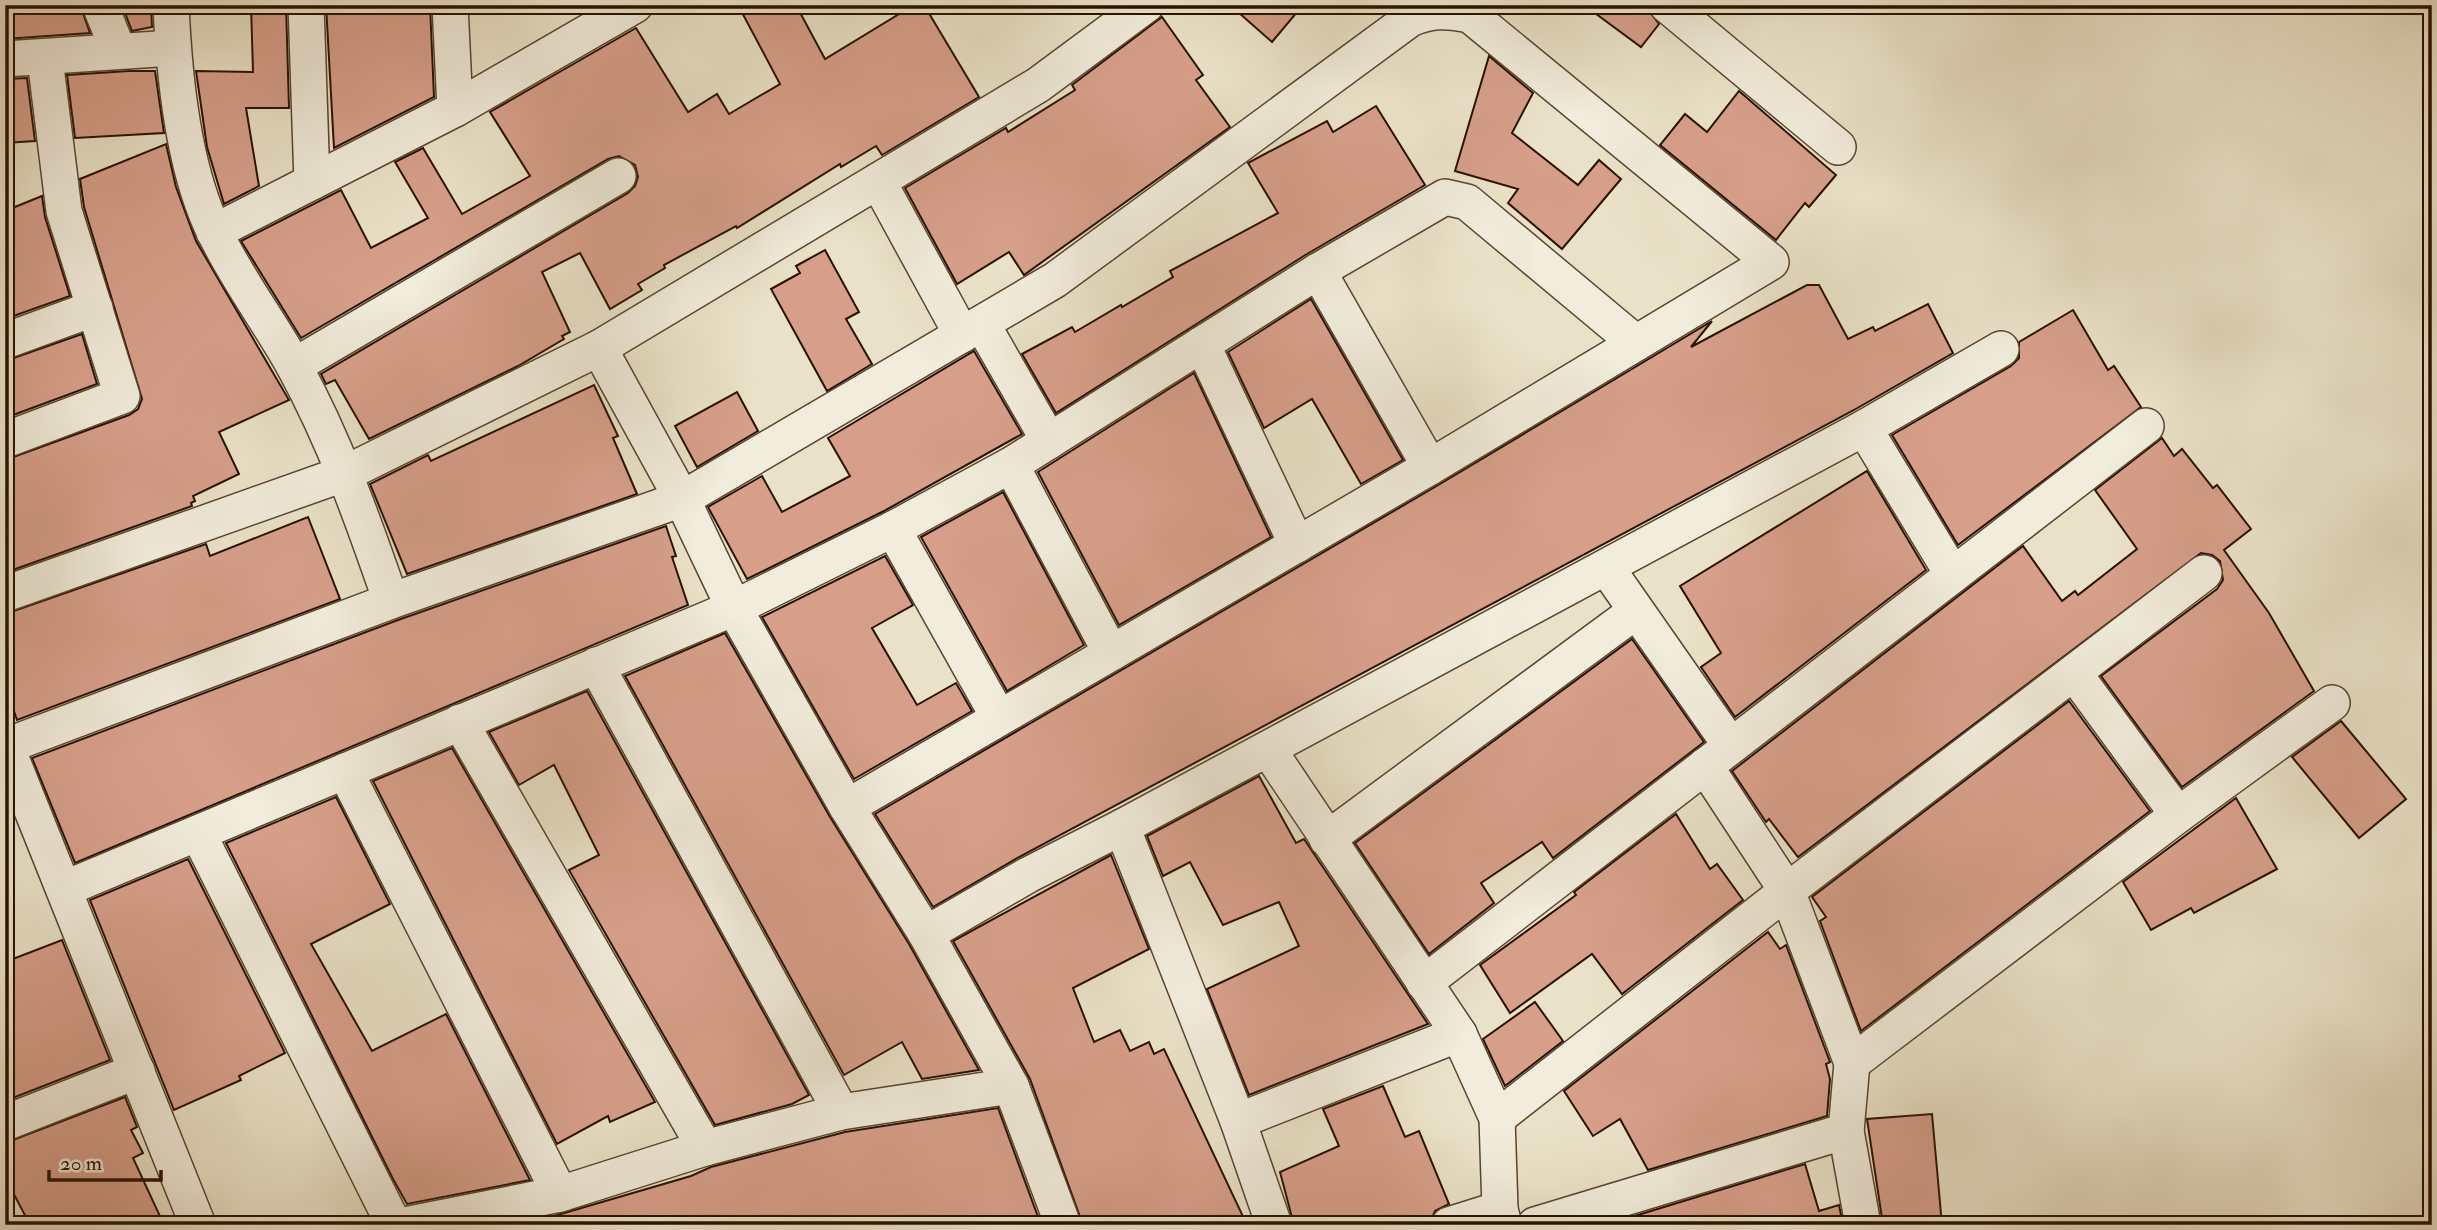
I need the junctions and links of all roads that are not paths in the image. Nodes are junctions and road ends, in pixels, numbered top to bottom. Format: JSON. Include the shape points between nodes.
{"nodes":[{"id":1,"x":100,"y":5,"type":"edge"},
{"id":2,"x":171,"y":5,"type":"edge"},
{"id":3,"x":306,"y":5,"type":"edge"},
{"id":4,"x":450,"y":5,"type":"edge"},
{"id":5,"x":635,"y":5,"type":"edge"},
{"id":6,"x":1146,"y":5,"type":"edge"},
{"id":7,"x":1667,"y":5,"type":"edge"},
{"id":8,"x":173,"y":48,"type":"junction"},
{"id":9,"x":118,"y":50,"type":"junction"},
{"id":10,"x":5,"y":59,"type":"edge"},
{"id":11,"x":44,"y":59,"type":"junction"},
{"id":12,"x":455,"y":109,"type":"junction"},
{"id":13,"x":1838,"y":146,"type":"dead end"},
{"id":14,"x":618,"y":176,"type":"dead end"},
{"id":15,"x":877,"y":181,"type":"junction"},
{"id":16,"x":312,"y":182,"type":"junction"},
{"id":17,"x":214,"y":232,"type":"junction"},
{"id":18,"x":1318,"y":271,"type":"junction"},
{"id":19,"x":95,"y":308,"type":"junction"},
{"id":20,"x":972,"y":329,"type":"junction"},
{"id":21,"x":5,"y":341,"type":"edge"},
{"id":22,"x":1636,"y":343,"type":"junction"},
{"id":23,"x":1202,"y":344,"type":"junction"},
{"id":24,"x":599,"y":348,"type":"junction"},
{"id":25,"x":2001,"y":349,"type":"dead end"},
{"id":26,"x":294,"y":366,"type":"junction"},
{"id":27,"x":2146,"y":426,"type":"dead end"},
{"id":28,"x":1864,"y":428,"type":"junction"},
{"id":29,"x":5,"y":440,"type":"edge"},
{"id":30,"x":1049,"y":441,"type":"junction"},
{"id":31,"x":1011,"y":465,"type":"junction"},
{"id":32,"x":1430,"y":467,"type":"junction"},
{"id":33,"x":346,"y":473,"type":"junction"},
{"id":34,"x":682,"y":499,"type":"junction"},
{"id":35,"x":893,"y":529,"type":"junction"},
{"id":36,"x":1297,"y":545,"type":"junction"},
{"id":37,"x":1606,"y":567,"type":"junction"},
{"id":38,"x":2204,"y":573,"type":"dead end"},
{"id":39,"x":1953,"y":575,"type":"junction"},
{"id":40,"x":5,"y":594,"type":"edge"},
{"id":41,"x":391,"y":601,"type":"junction"},
{"id":42,"x":734,"y":608,"type":"junction"},
{"id":43,"x":1636,"y":611,"type":"junction"},
{"id":44,"x":1111,"y":653,"type":"junction"},
{"id":45,"x":596,"y":665,"type":"junction"},
{"id":46,"x":2074,"y":673,"type":"junction"},
{"id":47,"x":2332,"y":703,"type":"dead end"},
{"id":48,"x":999,"y":718,"type":"junction"},
{"id":49,"x":460,"y":722,"type":"junction"},
{"id":50,"x":6,"y":744,"type":"edge"},
{"id":51,"x":1268,"y":749,"type":"junction"},
{"id":52,"x":1718,"y":756,"type":"junction"},
{"id":53,"x":345,"y":771,"type":"junction"},
{"id":54,"x":846,"y":807,"type":"junction"},
{"id":55,"x":2178,"y":815,"type":"junction"},
{"id":56,"x":1122,"y":828,"type":"junction"},
{"id":57,"x":198,"y":833,"type":"junction"},
{"id":58,"x":1328,"y":839,"type":"junction"},
{"id":59,"x":64,"y":889,"type":"junction"},
{"id":60,"x":1787,"y":891,"type":"junction"},
{"id":61,"x":926,"y":934,"type":"junction"},
{"id":62,"x":1424,"y":983,"type":"junction"},
{"id":63,"x":1459,"y":1034,"type":"junction"},
{"id":64,"x":1852,"y":1063,"type":"junction"},
{"id":65,"x":137,"y":1071,"type":"junction"},
{"id":66,"x":1011,"y":1086,"type":"junction"},
{"id":67,"x":841,"y":1112,"type":"junction"},
{"id":68,"x":1497,"y":1118,"type":"junction"},
{"id":69,"x":1238,"y":1121,"type":"junction"},
{"id":70,"x":5,"y":1123,"type":"edge"},
{"id":71,"x":1846,"y":1131,"type":"junction"},
{"id":72,"x":705,"y":1149,"type":"junction"},
{"id":73,"x":560,"y":1194,"type":"junction"},
{"id":74,"x":1502,"y":1217,"type":"edge"},
{"id":75,"x":198,"y":1225,"type":"edge"},
{"id":76,"x":394,"y":1225,"type":"edge"},
{"id":77,"x":405,"y":1225,"type":"edge"},
{"id":78,"x":1063,"y":1225,"type":"edge"},
{"id":79,"x":1274,"y":1225,"type":"edge"},
{"id":80,"x":1449,"y":1225,"type":"edge"},
{"id":81,"x":1535,"y":1225,"type":"edge"},
{"id":82,"x":1863,"y":1225,"type":"edge"}],
"edges":[{"from":1,"to":9,"type":"street"},
{"from":2,"to":8,"type":"street"},
{"from":3,"to":16,"type":"street"},
{"from":4,"to":12,"type":"street"},
{"from":5,"to":12,"type":"street"},
{"from":6,"to":15,"type":"street","via":[[1038,85]]},
{"from":7,"to":13,"type":"street"},
{"from":8,"to":9,"type":"street"},
{"from":8,"to":17,"type":"street","via":[[187,150]]},
{"from":9,"to":11,"type":"street"},
{"from":10,"to":11,"type":"street"},
{"from":11,"to":19,"type":"street","via":[[64,211]]},
{"from":12,"to":16,"type":"street"},
{"from":14,"to":26,"type":"street"},
{"from":15,"to":20,"type":"street"},
{"from":15,"to":24,"type":"street"},
{"from":16,"to":17,"type":"street"},
{"from":17,"to":26,"type":"street"},
{"from":18,"to":22,"type":"street","via":[[1444,197],[1454,196],[1468,202]]},
{"from":18,"to":23,"type":"street"},
{"from":18,"to":32,"type":"street"},
{"from":19,"to":21,"type":"street"},
{"from":19,"to":29,"type":"street","via":[[122,396]]},
{"from":20,"to":22,"type":"street","via":[[1055,280],[1410,19],[1426,12],[1452,11],[1469,15],[1771,262]]},
{"from":20,"to":30,"type":"street"},
{"from":20,"to":34,"type":"street"},
{"from":22,"to":32,"type":"street"},
{"from":23,"to":30,"type":"street"},
{"from":23,"to":36,"type":"street"},
{"from":24,"to":33,"type":"street"},
{"from":24,"to":34,"type":"street"},
{"from":25,"to":28,"type":"street"},
{"from":26,"to":33,"type":"street"},
{"from":27,"to":39,"type":"street"},
{"from":28,"to":37,"type":"street"},
{"from":28,"to":39,"type":"street"},
{"from":30,"to":31,"type":"street"},
{"from":31,"to":35,"type":"street"},
{"from":31,"to":44,"type":"street"},
{"from":32,"to":36,"type":"street"},
{"from":33,"to":40,"type":"street"},
{"from":33,"to":41,"type":"street"},
{"from":34,"to":41,"type":"street"},
{"from":34,"to":42,"type":"street"},
{"from":35,"to":42,"type":"street"},
{"from":35,"to":48,"type":"street"},
{"from":36,"to":44,"type":"street"},
{"from":37,"to":43,"type":"street"},
{"from":37,"to":51,"type":"street"},
{"from":38,"to":46,"type":"street"},
{"from":39,"to":52,"type":"street"},
{"from":41,"to":50,"type":"street"},
{"from":42,"to":45,"type":"street"},
{"from":42,"to":54,"type":"street"},
{"from":43,"to":52,"type":"street"},
{"from":43,"to":58,"type":"street"},
{"from":44,"to":48,"type":"street"},
{"from":45,"to":49,"type":"street"},
{"from":45,"to":67,"type":"street"},
{"from":46,"to":55,"type":"street"},
{"from":46,"to":60,"type":"street"},
{"from":47,"to":55,"type":"street"},
{"from":48,"to":54,"type":"street"},
{"from":49,"to":53,"type":"street"},
{"from":49,"to":72,"type":"street"},
{"from":50,"to":59,"type":"street"},
{"from":51,"to":56,"type":"street"},
{"from":51,"to":58,"type":"street"},
{"from":52,"to":60,"type":"street"},
{"from":52,"to":62,"type":"street"},
{"from":53,"to":57,"type":"street"},
{"from":53,"to":73,"type":"street"},
{"from":54,"to":61,"type":"street"},
{"from":55,"to":64,"type":"street"},
{"from":56,"to":61,"type":"street"},
{"from":56,"to":69,"type":"street"},
{"from":57,"to":59,"type":"street"},
{"from":57,"to":76,"type":"street"},
{"from":58,"to":62,"type":"street"},
{"from":59,"to":65,"type":"street"},
{"from":60,"to":64,"type":"street"},
{"from":60,"to":68,"type":"street"},
{"from":61,"to":66,"type":"street"},
{"from":62,"to":63,"type":"street"},
{"from":63,"to":68,"type":"street"},
{"from":63,"to":69,"type":"street"},
{"from":64,"to":71,"type":"street"},
{"from":65,"to":70,"type":"street"},
{"from":65,"to":75,"type":"street"},
{"from":66,"to":67,"type":"street"},
{"from":66,"to":78,"type":"street"},
{"from":67,"to":72,"type":"street"},
{"from":68,"to":74,"type":"street"},
{"from":69,"to":79,"type":"street"},
{"from":71,"to":81,"type":"street"},
{"from":71,"to":82,"type":"street"},
{"from":72,"to":73,"type":"street"},
{"from":73,"to":77,"type":"street"},
{"from":74,"to":80,"type":"street"}]}
